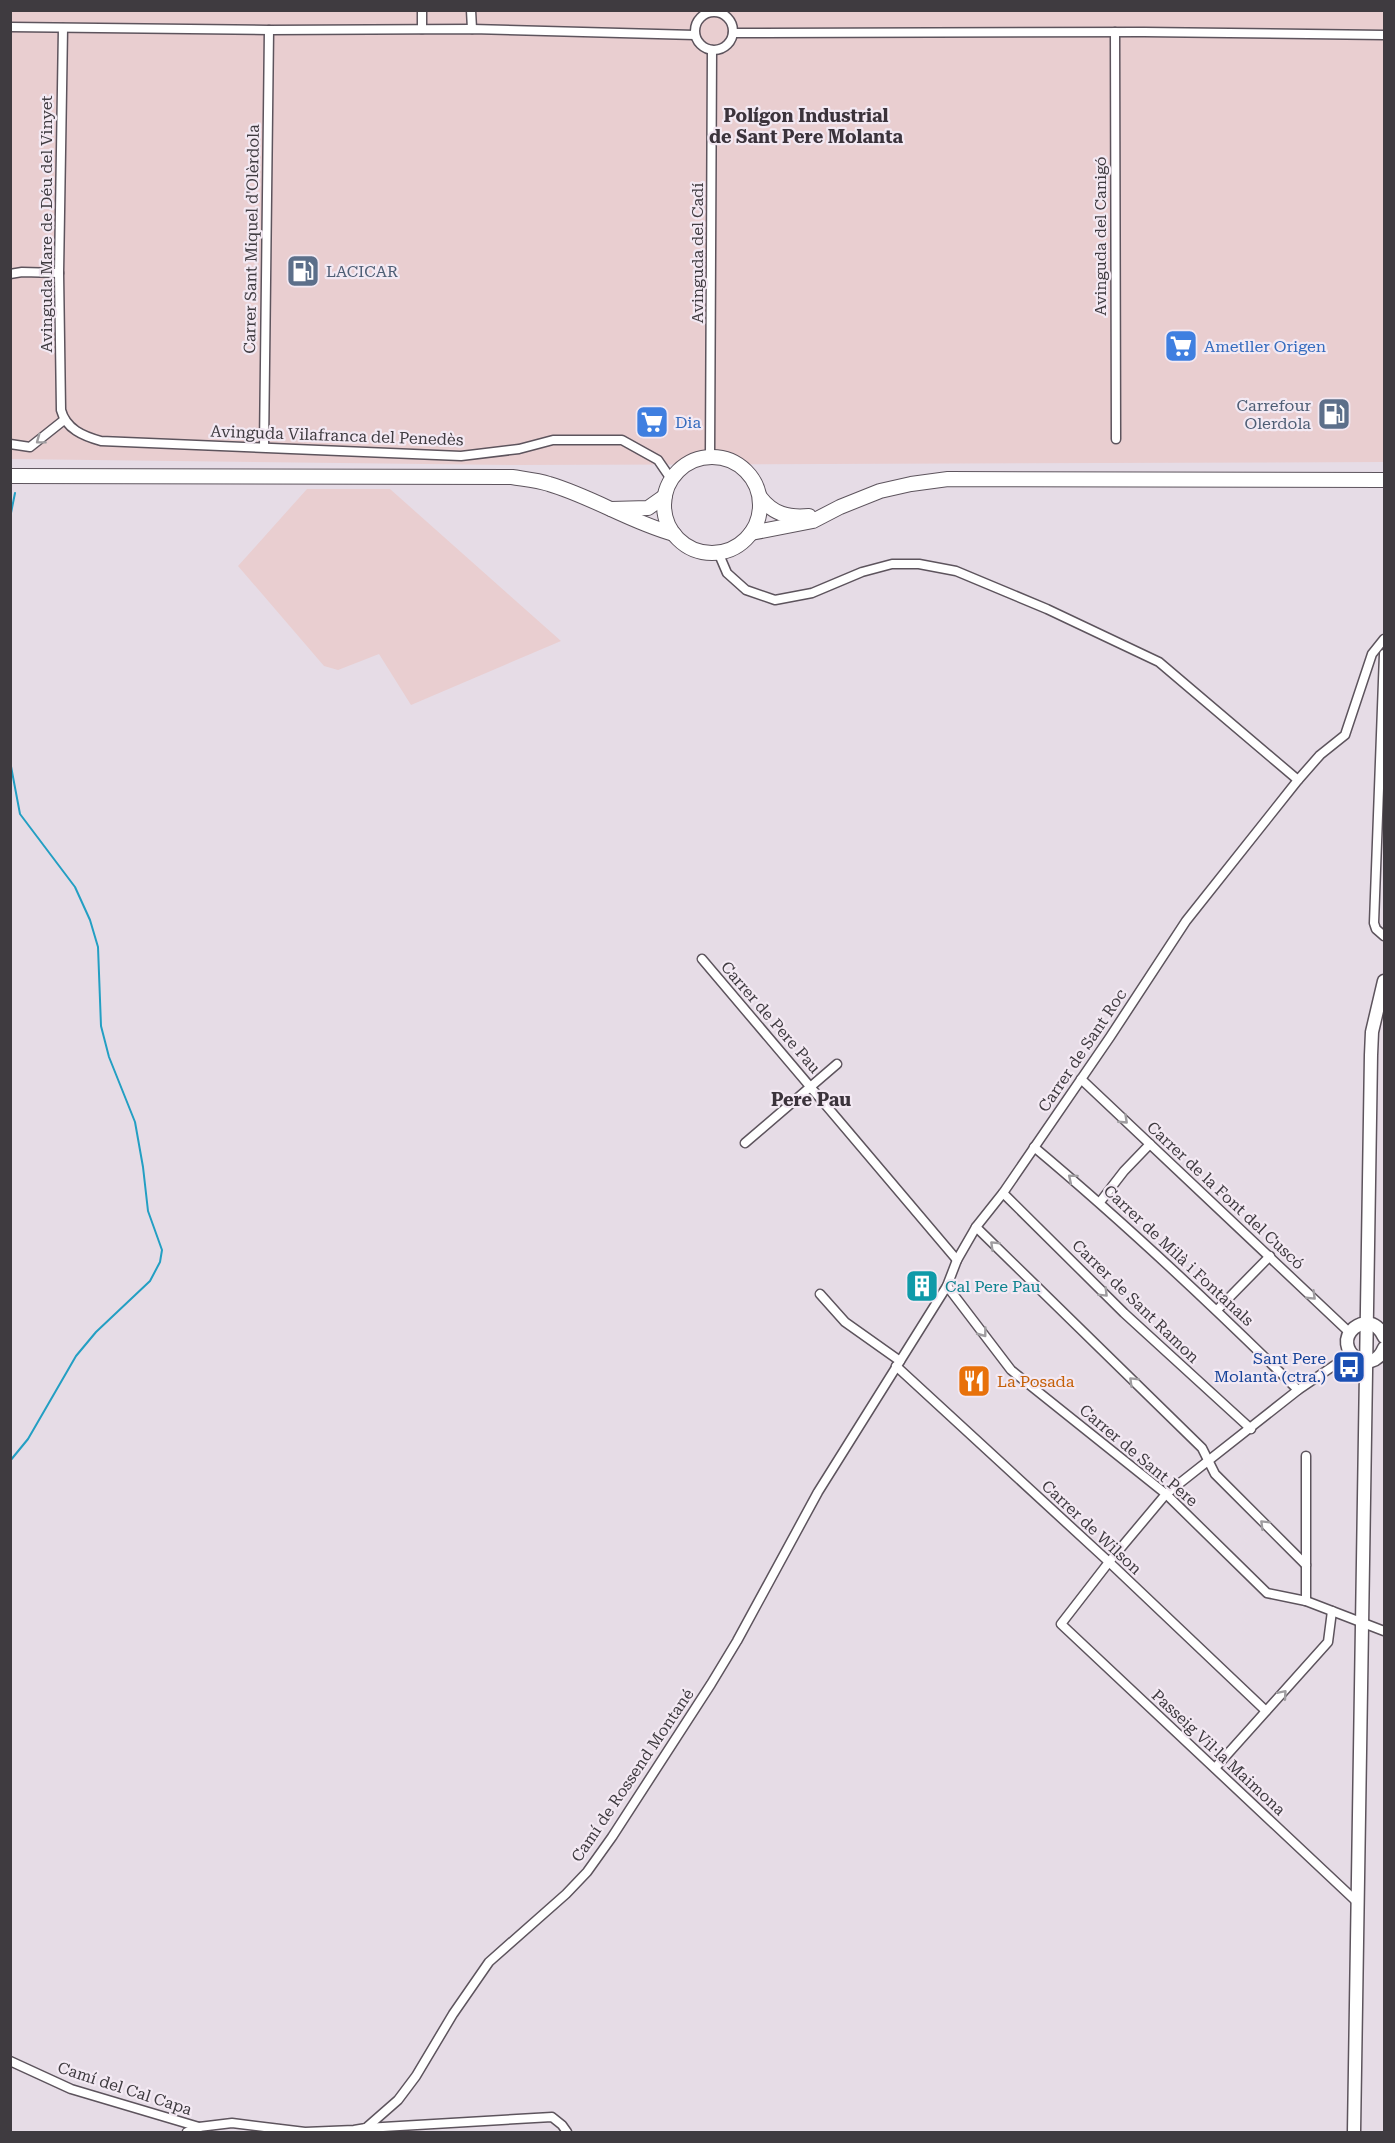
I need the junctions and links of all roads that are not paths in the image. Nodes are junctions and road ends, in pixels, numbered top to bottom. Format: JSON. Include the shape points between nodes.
{"nodes":[{"id":1,"x":422,"y":10,"type":"edge"},
{"id":2,"x":471,"y":10,"type":"edge"},
{"id":3,"x":716,"y":11,"type":"edge"},
{"id":4,"x":10,"y":27,"type":"edge"},
{"id":5,"x":63,"y":28,"type":"junction"},
{"id":6,"x":422,"y":29,"type":"junction"},
{"id":7,"x":472,"y":29,"type":"junction"},
{"id":8,"x":269,"y":30,"type":"junction"},
{"id":9,"x":1115,"y":32,"type":"junction"},
{"id":10,"x":733,"y":33,"type":"junction"},
{"id":11,"x":695,"y":35,"type":"junction"},
{"id":12,"x":1384,"y":35,"type":"edge"},
{"id":13,"x":712,"y":50,"type":"junction"},
{"id":14,"x":59,"y":273,"type":"junction"},
{"id":15,"x":10,"y":274,"type":"edge"},
{"id":16,"x":64,"y":420,"type":"junction"},
{"id":17,"x":1116,"y":439,"type":"dead end"},
{"id":18,"x":10,"y":444,"type":"edge"},
{"id":19,"x":264,"y":447,"type":"junction"},
{"id":20,"x":710,"y":456,"type":"junction"},
{"id":21,"x":10,"y":476,"type":"edge"},
{"id":22,"x":671,"y":479,"type":"junction"},
{"id":23,"x":1384,"y":480,"type":"edge"},
{"id":24,"x":665,"y":496,"type":"junction"},
{"id":25,"x":760,"y":497,"type":"junction"},
{"id":26,"x":840,"y":507,"type":"junction"},
{"id":27,"x":606,"y":508,"type":"junction"},
{"id":28,"x":752,"y":533,"type":"junction"},
{"id":29,"x":674,"y":534,"type":"junction"},
{"id":30,"x":718,"y":552,"type":"junction"},
{"id":31,"x":1384,"y":639,"type":"edge"},
{"id":32,"x":1384,"y":654,"type":"edge"},
{"id":33,"x":1298,"y":780,"type":"junction"},
{"id":34,"x":1384,"y":936,"type":"edge"},
{"id":35,"x":702,"y":959,"type":"dead end"},
{"id":36,"x":1384,"y":981,"type":"edge"},
{"id":37,"x":837,"y":1064,"type":"dead end"},
{"id":38,"x":1081,"y":1079,"type":"junction"},
{"id":39,"x":812,"y":1087,"type":"junction"},
{"id":40,"x":745,"y":1143,"type":"dead end"},
{"id":41,"x":1150,"y":1144,"type":"junction"},
{"id":42,"x":1034,"y":1147,"type":"junction"},
{"id":43,"x":1003,"y":1193,"type":"junction"},
{"id":44,"x":1100,"y":1202,"type":"junction"},
{"id":45,"x":976,"y":1227,"type":"junction"},
{"id":46,"x":1270,"y":1256,"type":"junction"},
{"id":47,"x":957,"y":1260,"type":"junction"},
{"id":48,"x":947,"y":1286,"type":"junction"},
{"id":49,"x":820,"y":1294,"type":"dead end"},
{"id":50,"x":1217,"y":1310,"type":"junction"},
{"id":51,"x":1367,"y":1323,"type":"junction"},
{"id":52,"x":1350,"y":1333,"type":"junction"},
{"id":53,"x":1384,"y":1337,"type":"edge"},
{"id":54,"x":1384,"y":1348,"type":"edge"},
{"id":55,"x":1351,"y":1354,"type":"junction"},
{"id":56,"x":1366,"y":1362,"type":"junction"},
{"id":57,"x":898,"y":1364,"type":"junction"},
{"id":58,"x":1298,"y":1390,"type":"junction"},
{"id":59,"x":1251,"y":1429,"type":"junction"},
{"id":60,"x":1306,"y":1456,"type":"dead end"},
{"id":61,"x":1209,"y":1462,"type":"junction"},
{"id":62,"x":818,"y":1492,"type":"joint"},
{"id":63,"x":1166,"y":1494,"type":"junction"},
{"id":64,"x":1109,"y":1562,"type":"junction"},
{"id":65,"x":1306,"y":1565,"type":"junction"},
{"id":66,"x":1306,"y":1601,"type":"junction"},
{"id":67,"x":1332,"y":1611,"type":"junction"},
{"id":68,"x":1362,"y":1622,"type":"junction"},
{"id":69,"x":1384,"y":1631,"type":"edge"},
{"id":70,"x":1266,"y":1711,"type":"junction"},
{"id":71,"x":1215,"y":1768,"type":"junction"},
{"id":72,"x":1357,"y":1902,"type":"junction"},
{"id":73,"x":10,"y":2061,"type":"edge"},
{"id":74,"x":199,"y":2127,"type":"junction"},
{"id":75,"x":366,"y":2128,"type":"junction"},
{"id":76,"x":187,"y":2133,"type":"edge"},
{"id":77,"x":567,"y":2133,"type":"edge"},
{"id":78,"x":1354,"y":2133,"type":"edge"}],
"edges":[{"from":1,"to":6,"type":"street"},
{"from":2,"to":7,"type":"street"},
{"from":3,"to":10,"type":"street","via":[[728,17]]},
{"from":3,"to":11,"type":"street","via":[[699,19]]},
{"from":4,"to":5,"type":"street"},
{"from":5,"to":8,"type":"street"},
{"from":5,"to":14,"type":"street","name":"Avinguda Mare de Déu del Vinyet"},
{"from":6,"to":7,"type":"street"},
{"from":6,"to":8,"type":"street"},
{"from":7,"to":11,"type":"street"},
{"from":8,"to":19,"type":"street","name":"Carrer Sant Miquel d'Olèrdola"},
{"from":9,"to":10,"type":"street"},
{"from":9,"to":12,"type":"street"},
{"from":9,"to":17,"type":"street","name":"Avinguda del Canigó"},
{"from":10,"to":13,"type":"street","via":[[728,44]]},
{"from":11,"to":13,"type":"street"},
{"from":13,"to":20,"type":"street","name":"Avinguda del Cadí"},
{"from":14,"to":15,"type":"street"},
{"from":14,"to":16,"type":"street","name":"Avinguda Mare de Déu del Vinyet"},
{"from":16,"to":18,"type":"street","one_way":true,"via":[[30,447]]},
{"from":16,"to":19,"type":"street","name":"Avinguda Vilafranca del Penedès","via":[[80,434],[101,441]]},
{"from":19,"to":22,"type":"street","name":"Avinguda Vilafranca del Penedès","via":[[461,456],[519,450],[553,440],[622,440],[658,460]]},
{"from":20,"to":22,"type":"main road","via":[[682,467]]},
{"from":20,"to":25,"type":"main road","via":[[737,463],[748,472]]},
{"from":21,"to":27,"type":"main road","via":[[512,477],[547,483]]},
{"from":22,"to":24,"type":"main road"},
{"from":23,"to":26,"type":"main road","via":[[948,479],[895,487]]},
{"from":24,"to":27,"type":"main road","via":[[648,508]]},
{"from":24,"to":29,"type":"main road","via":[[664,509]]},
{"from":25,"to":26,"type":"main road","via":[[774,512],[793,517]]},
{"from":25,"to":28,"type":"main road","via":[[758,522]]},
{"from":26,"to":28,"type":"main road","via":[[813,521]]},
{"from":27,"to":29,"type":"main road"},
{"from":28,"to":30,"type":"main road","via":[[742,543]]},
{"from":29,"to":30,"type":"main road","via":[[686,545]]},
{"from":30,"to":33,"type":"street","via":[[728,573],[746,590],[776,600],[812,593],[892,564],[956,571],[1159,662]]},
{"from":31,"to":33,"type":"street","name":"Carrer de Sant Roc","via":[[1372,654],[1345,735]]},
{"from":32,"to":34,"type":"street","via":[[1374,923]]},
{"from":33,"to":38,"type":"street","name":"Carrer de Sant Roc","via":[[1186,921]]},
{"from":35,"to":39,"type":"street","name":"Carrer de Pere Pau"},
{"from":36,"to":51,"type":"street","via":[[1372,1032]]},
{"from":37,"to":39,"type":"street"},
{"from":38,"to":41,"type":"street","name":"Carrer de la Font del Cuscó","one_way":true},
{"from":38,"to":42,"type":"street","name":"Carrer de Sant Roc"},
{"from":39,"to":40,"type":"street"},
{"from":39,"to":47,"type":"street","name":"Carrer de Pere Pau"},
{"from":41,"to":44,"type":"street"},
{"from":41,"to":46,"type":"street","name":"Carrer de la Font del Cuscó"},
{"from":42,"to":43,"type":"street","name":"Carrer de Sant Roc"},
{"from":44,"to":42,"type":"street","name":"Carrer de Milà i Fontanals","one_way":true},
{"from":43,"to":45,"type":"street","name":"Carrer de Sant Roc"},
{"from":43,"to":59,"type":"street","name":"Carrer de Sant Ramon","one_way":true,"via":[[1124,1313]]},
{"from":44,"to":50,"type":"street","name":"Carrer de Milà i Fontanals"},
{"from":45,"to":47,"type":"street","name":"Carrer de Sant Roc"},
{"from":61,"to":45,"type":"street","one_way":true,"via":[[1202,1448]]},
{"from":46,"to":50,"type":"street"},
{"from":46,"to":52,"type":"street","name":"Carrer de la Font del Cuscó","one_way":true},
{"from":47,"to":48,"type":"street","name":"Carrer de Sant Roc"},
{"from":48,"to":57,"type":"street","name":"Carrer de Sant Roc"},
{"from":48,"to":63,"type":"street","name":"Carrer de Sant Pere","one_way":true,"via":[[1011,1370]]},
{"from":49,"to":57,"type":"street","name":"Carrer de Wilson","via":[[845,1322]]},
{"from":50,"to":58,"type":"street","name":"Carrer de Milà i Fontanals"},
{"from":51,"to":52,"type":"street"},
{"from":51,"to":53,"type":"street","via":[[1379,1328]]},
{"from":51,"to":56,"type":"street"},
{"from":52,"to":55,"type":"street","via":[[1347,1344]]},
{"from":54,"to":56,"type":"street","via":[[1379,1358]]},
{"from":55,"to":56,"type":"street"},
{"from":55,"to":58,"type":"street"},
{"from":56,"to":68,"type":"street"},
{"from":57,"to":62,"type":"street","name":"Carrer de Sant Roc"},
{"from":57,"to":64,"type":"street","name":"Carrer de Wilson"},
{"from":58,"to":59,"type":"street"},
{"from":59,"to":61,"type":"street"},
{"from":60,"to":65,"type":"street"},
{"from":61,"to":63,"type":"street"},
{"from":65,"to":61,"type":"street","one_way":true,"via":[[1215,1474]]},
{"from":62,"to":75,"type":"street","name":"Camí de Rossend Montané","via":[[737,1641],[612,1837],[566,1894],[489,1962],[407,2090]]},
{"from":63,"to":64,"type":"street"},
{"from":63,"to":66,"type":"street","name":"Carrer de Sant Pere","via":[[1267,1593]]},
{"from":64,"to":70,"type":"street","name":"Carrer de Wilson"},
{"from":64,"to":71,"type":"street","name":"Passeig Vil·la Maimona","via":[[1061,1624]]},
{"from":65,"to":66,"type":"street"},
{"from":66,"to":67,"type":"street"},
{"from":67,"to":68,"type":"street"},
{"from":70,"to":67,"type":"street","one_way":true,"via":[[1328,1642]]},
{"from":68,"to":69,"type":"street"},
{"from":68,"to":72,"type":"street"},
{"from":70,"to":71,"type":"street"},
{"from":71,"to":72,"type":"street","name":"Passeig Vil·la Maimona"},
{"from":72,"to":78,"type":"street"},
{"from":73,"to":74,"type":"street","name":"Camí del Cal Capa","via":[[71,2089]]},
{"from":74,"to":75,"type":"street","via":[[232,2124],[305,2132]]},
{"from":74,"to":76,"type":"street"},
{"from":75,"to":77,"type":"street","via":[[552,2116]]}]}
